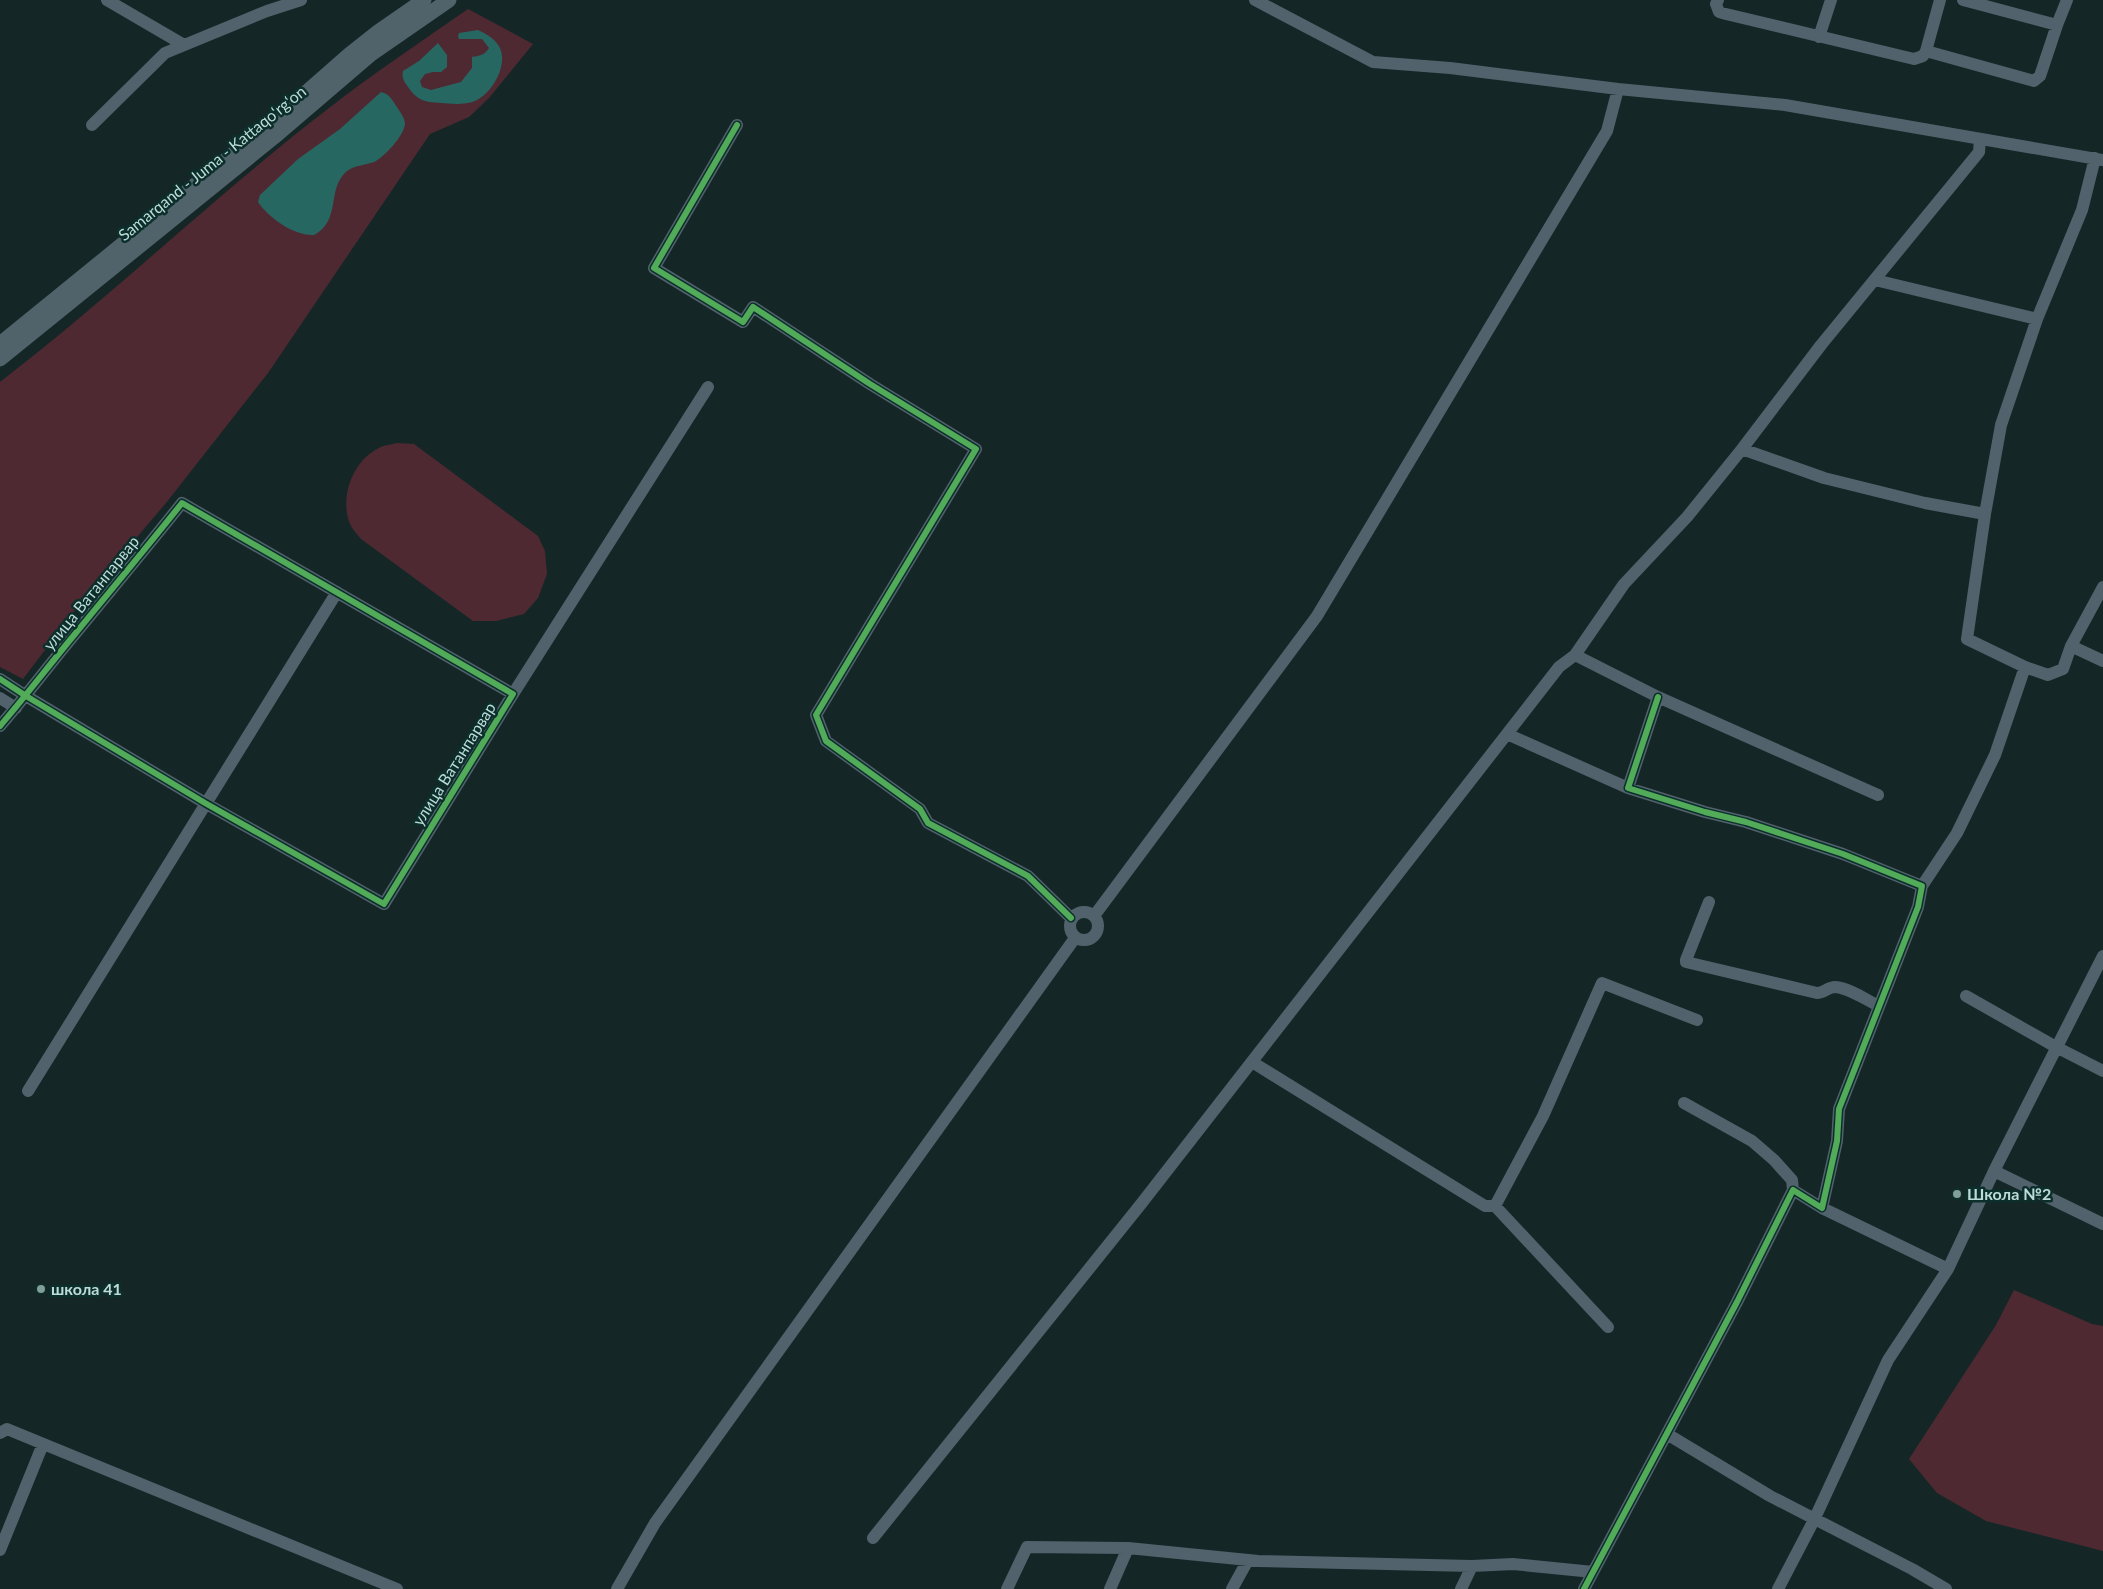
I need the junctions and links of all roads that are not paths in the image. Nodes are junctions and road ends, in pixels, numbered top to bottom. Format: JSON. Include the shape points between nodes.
{"nodes":[{"id":1,"x":107,"y":0,"type":"edge"},
{"id":2,"x":301,"y":0,"type":"edge"},
{"id":3,"x":424,"y":0,"type":"edge"},
{"id":4,"x":449,"y":0,"type":"edge"},
{"id":5,"x":1255,"y":0,"type":"edge"},
{"id":6,"x":1718,"y":0,"type":"edge"},
{"id":7,"x":1831,"y":0,"type":"edge"},
{"id":8,"x":1940,"y":0,"type":"edge"},
{"id":9,"x":1963,"y":0,"type":"edge"},
{"id":10,"x":2067,"y":0,"type":"edge"},
{"id":11,"x":2057,"y":25,"type":"junction"},
{"id":12,"x":1819,"y":37,"type":"junction"},
{"id":13,"x":184,"y":45,"type":"junction"},
{"id":14,"x":1926,"y":51,"type":"junction"},
{"id":15,"x":1618,"y":89,"type":"junction"},
{"id":16,"x":737,"y":124,"type":"dead end"},
{"id":17,"x":92,"y":125,"type":"dead end"},
{"id":18,"x":1980,"y":139,"type":"junction"},
{"id":19,"x":2099,"y":159,"type":"edge"},
{"id":20,"x":1875,"y":280,"type":"junction"},
{"id":21,"x":2037,"y":319,"type":"junction"},
{"id":22,"x":0,"y":344,"type":"edge"},
{"id":23,"x":0,"y":358,"type":"edge"},
{"id":24,"x":708,"y":387,"type":"dead end"},
{"id":25,"x":1742,"y":448,"type":"junction"},
{"id":26,"x":1985,"y":514,"type":"junction"},
{"id":27,"x":2103,"y":587,"type":"edge"},
{"id":28,"x":337,"y":592,"type":"junction"},
{"id":29,"x":2071,"y":646,"type":"junction"},
{"id":30,"x":1575,"y":655,"type":"junction"},
{"id":31,"x":2103,"y":661,"type":"edge"},
{"id":32,"x":2025,"y":667,"type":"junction"},
{"id":33,"x":0,"y":679,"type":"edge"},
{"id":34,"x":513,"y":694,"type":"junction"},
{"id":35,"x":26,"y":696,"type":"junction"},
{"id":36,"x":1658,"y":697,"type":"junction"},
{"id":37,"x":0,"y":698,"type":"edge"},
{"id":38,"x":16,"y":708,"type":"junction"},
{"id":39,"x":0,"y":726,"type":"edge"},
{"id":40,"x":1507,"y":734,"type":"junction"},
{"id":41,"x":1628,"y":788,"type":"junction"},
{"id":42,"x":1878,"y":795,"type":"dead end"},
{"id":43,"x":205,"y":803,"type":"junction"},
{"id":44,"x":1922,"y":886,"type":"junction"},
{"id":45,"x":1709,"y":902,"type":"dead end"},
{"id":46,"x":1094,"y":916,"type":"junction"},
{"id":47,"x":1071,"y":918,"type":"junction"},
{"id":48,"x":1075,"y":938,"type":"junction"},
{"id":49,"x":2103,"y":956,"type":"edge"},
{"id":50,"x":1966,"y":996,"type":"dead end"},
{"id":51,"x":1879,"y":1006,"type":"junction"},
{"id":52,"x":1697,"y":1020,"type":"dead end"},
{"id":53,"x":2056,"y":1047,"type":"junction"},
{"id":54,"x":1252,"y":1062,"type":"junction"},
{"id":55,"x":2103,"y":1071,"type":"edge"},
{"id":56,"x":28,"y":1091,"type":"dead end"},
{"id":57,"x":1684,"y":1104,"type":"dead end"},
{"id":58,"x":1994,"y":1171,"type":"junction"},
{"id":59,"x":1792,"y":1190,"type":"junction"},
{"id":60,"x":1495,"y":1206,"type":"junction"},
{"id":61,"x":1822,"y":1208,"type":"junction"},
{"id":62,"x":2103,"y":1224,"type":"edge"},
{"id":63,"x":1948,"y":1269,"type":"junction"},
{"id":64,"x":1608,"y":1327,"type":"dead end"},
{"id":65,"x":0,"y":1433,"type":"edge"},
{"id":66,"x":1667,"y":1434,"type":"junction"},
{"id":67,"x":43,"y":1444,"type":"junction"},
{"id":68,"x":1814,"y":1520,"type":"junction"},
{"id":69,"x":873,"y":1538,"type":"dead end"},
{"id":70,"x":1128,"y":1548,"type":"junction"},
{"id":71,"x":0,"y":1550,"type":"edge"},
{"id":72,"x":1248,"y":1560,"type":"junction"},
{"id":73,"x":1472,"y":1566,"type":"junction"},
{"id":74,"x":1593,"y":1572,"type":"junction"},
{"id":75,"x":397,"y":1589,"type":"edge"},
{"id":76,"x":617,"y":1589,"type":"edge"},
{"id":77,"x":1007,"y":1589,"type":"edge"},
{"id":78,"x":1110,"y":1589,"type":"edge"},
{"id":79,"x":1232,"y":1589,"type":"edge"},
{"id":80,"x":1461,"y":1589,"type":"edge"},
{"id":81,"x":1584,"y":1589,"type":"edge"},
{"id":82,"x":1778,"y":1589,"type":"edge"},
{"id":83,"x":1946,"y":1589,"type":"edge"}],
"edges":[{"from":1,"to":13,"type":"street"},
{"from":2,"to":13,"type":"street"},
{"from":3,"to":22,"type":"main road","name":"Samarqand - Juma - Kattaqo‘rg‘on","via":[[349,55],[275,120]]},
{"from":4,"to":23,"type":"main road","name":"Samarqand - Juma - Kattaqo‘rg‘on","via":[[364,60],[274,137]]},
{"from":5,"to":15,"type":"street","via":[[1373,62]]},
{"from":6,"to":12,"type":"street","via":[[1719,12]]},
{"from":7,"to":12,"type":"street"},
{"from":8,"to":14,"type":"street"},
{"from":9,"to":11,"type":"street"},
{"from":10,"to":11,"type":"street"},
{"from":11,"to":14,"type":"street","via":[[2040,76],[2034,81]]},
{"from":12,"to":14,"type":"street","via":[[1914,59]]},
{"from":13,"to":17,"type":"street","via":[[165,53]]},
{"from":15,"to":18,"type":"street","via":[[1785,104]]},
{"from":15,"to":46,"type":"street","via":[[1607,131],[1317,616]]},
{"from":16,"to":47,"type":"street","via":[[654,268],[743,322],[753,307],[976,449],[816,715],[826,741],[920,809],[928,823],[1028,876]]},
{"from":18,"to":19,"type":"street"},
{"from":18,"to":20,"type":"street","via":[[1979,152]]},
{"from":19,"to":21,"type":"street","via":[[2082,210]]},
{"from":20,"to":21,"type":"street"},
{"from":20,"to":25,"type":"street"},
{"from":21,"to":26,"type":"street","via":[[2001,425]]},
{"from":24,"to":34,"type":"street"},
{"from":25,"to":26,"type":"street","via":[[1824,478],[1925,504]]},
{"from":25,"to":30,"type":"street","via":[[1686,517],[1624,584]]},
{"from":26,"to":32,"type":"street","via":[[1967,639]]},
{"from":27,"to":29,"type":"street"},
{"from":28,"to":34,"type":"street","name":"улица Ватанпарвар"},
{"from":28,"to":35,"type":"street","name":"улица Ватанпарвар","via":[[182,504]]},
{"from":28,"to":43,"type":"street"},
{"from":29,"to":31,"type":"street"},
{"from":29,"to":32,"type":"street","via":[[2063,669],[2048,675]]},
{"from":30,"to":36,"type":"street"},
{"from":30,"to":40,"type":"street","via":[[1559,667]]},
{"from":32,"to":44,"type":"street","via":[[1994,755],[1957,833]]},
{"from":33,"to":35,"type":"street"},
{"from":34,"to":43,"type":"street","name":"улица Ватанпарвар","via":[[384,904]]},
{"from":35,"to":38,"type":"street","name":"улица Ватанпарвар"},
{"from":35,"to":43,"type":"street","name":"улица Ватанпарвар"},
{"from":36,"to":41,"type":"street"},
{"from":36,"to":42,"type":"street"},
{"from":37,"to":38,"type":"street"},
{"from":38,"to":39,"type":"street","name":"улица Ватанпарвар"},
{"from":40,"to":41,"type":"street"},
{"from":40,"to":54,"type":"street"},
{"from":41,"to":44,"type":"street","via":[[1844,854]]},
{"from":43,"to":56,"type":"street"},
{"from":44,"to":51,"type":"street","via":[[1918,907]]},
{"from":45,"to":51,"type":"street","via":[[1686,962],[1817,993],[1833,987],[1841,988]]},
{"from":46,"to":47,"type":"street","via":[[1082,911]]},
{"from":46,"to":48,"type":"street","via":[[1098,925],[1093,937]]},
{"from":47,"to":48,"type":"street","via":[[1069,927]]},
{"from":48,"to":76,"type":"street","via":[[655,1523]]},
{"from":49,"to":53,"type":"street"},
{"from":50,"to":53,"type":"street"},
{"from":51,"to":61,"type":"street","via":[[1839,1109],[1837,1141]]},
{"from":52,"to":60,"type":"street","via":[[1602,983],[1542,1116]]},
{"from":53,"to":55,"type":"street"},
{"from":53,"to":58,"type":"street"},
{"from":54,"to":60,"type":"street","via":[[1485,1206]]},
{"from":54,"to":69,"type":"street"},
{"from":57,"to":59,"type":"street","via":[[1752,1140],[1792,1180]]},
{"from":58,"to":62,"type":"street"},
{"from":58,"to":63,"type":"street"},
{"from":59,"to":61,"type":"street"},
{"from":59,"to":66,"type":"street"},
{"from":60,"to":64,"type":"street"},
{"from":61,"to":63,"type":"street"},
{"from":63,"to":68,"type":"street","via":[[1888,1360]]},
{"from":65,"to":67,"type":"street","via":[[7,1429]]},
{"from":66,"to":68,"type":"street"},
{"from":66,"to":74,"type":"street"},
{"from":67,"to":71,"type":"street"},
{"from":67,"to":75,"type":"street"},
{"from":68,"to":82,"type":"street"},
{"from":68,"to":83,"type":"street"},
{"from":70,"to":72,"type":"street"},
{"from":70,"to":77,"type":"street","via":[[1028,1547]]},
{"from":70,"to":78,"type":"street"},
{"from":72,"to":73,"type":"street"},
{"from":72,"to":79,"type":"street"},
{"from":73,"to":74,"type":"street","via":[[1513,1564]]},
{"from":73,"to":80,"type":"street"},
{"from":74,"to":81,"type":"street"}]}
